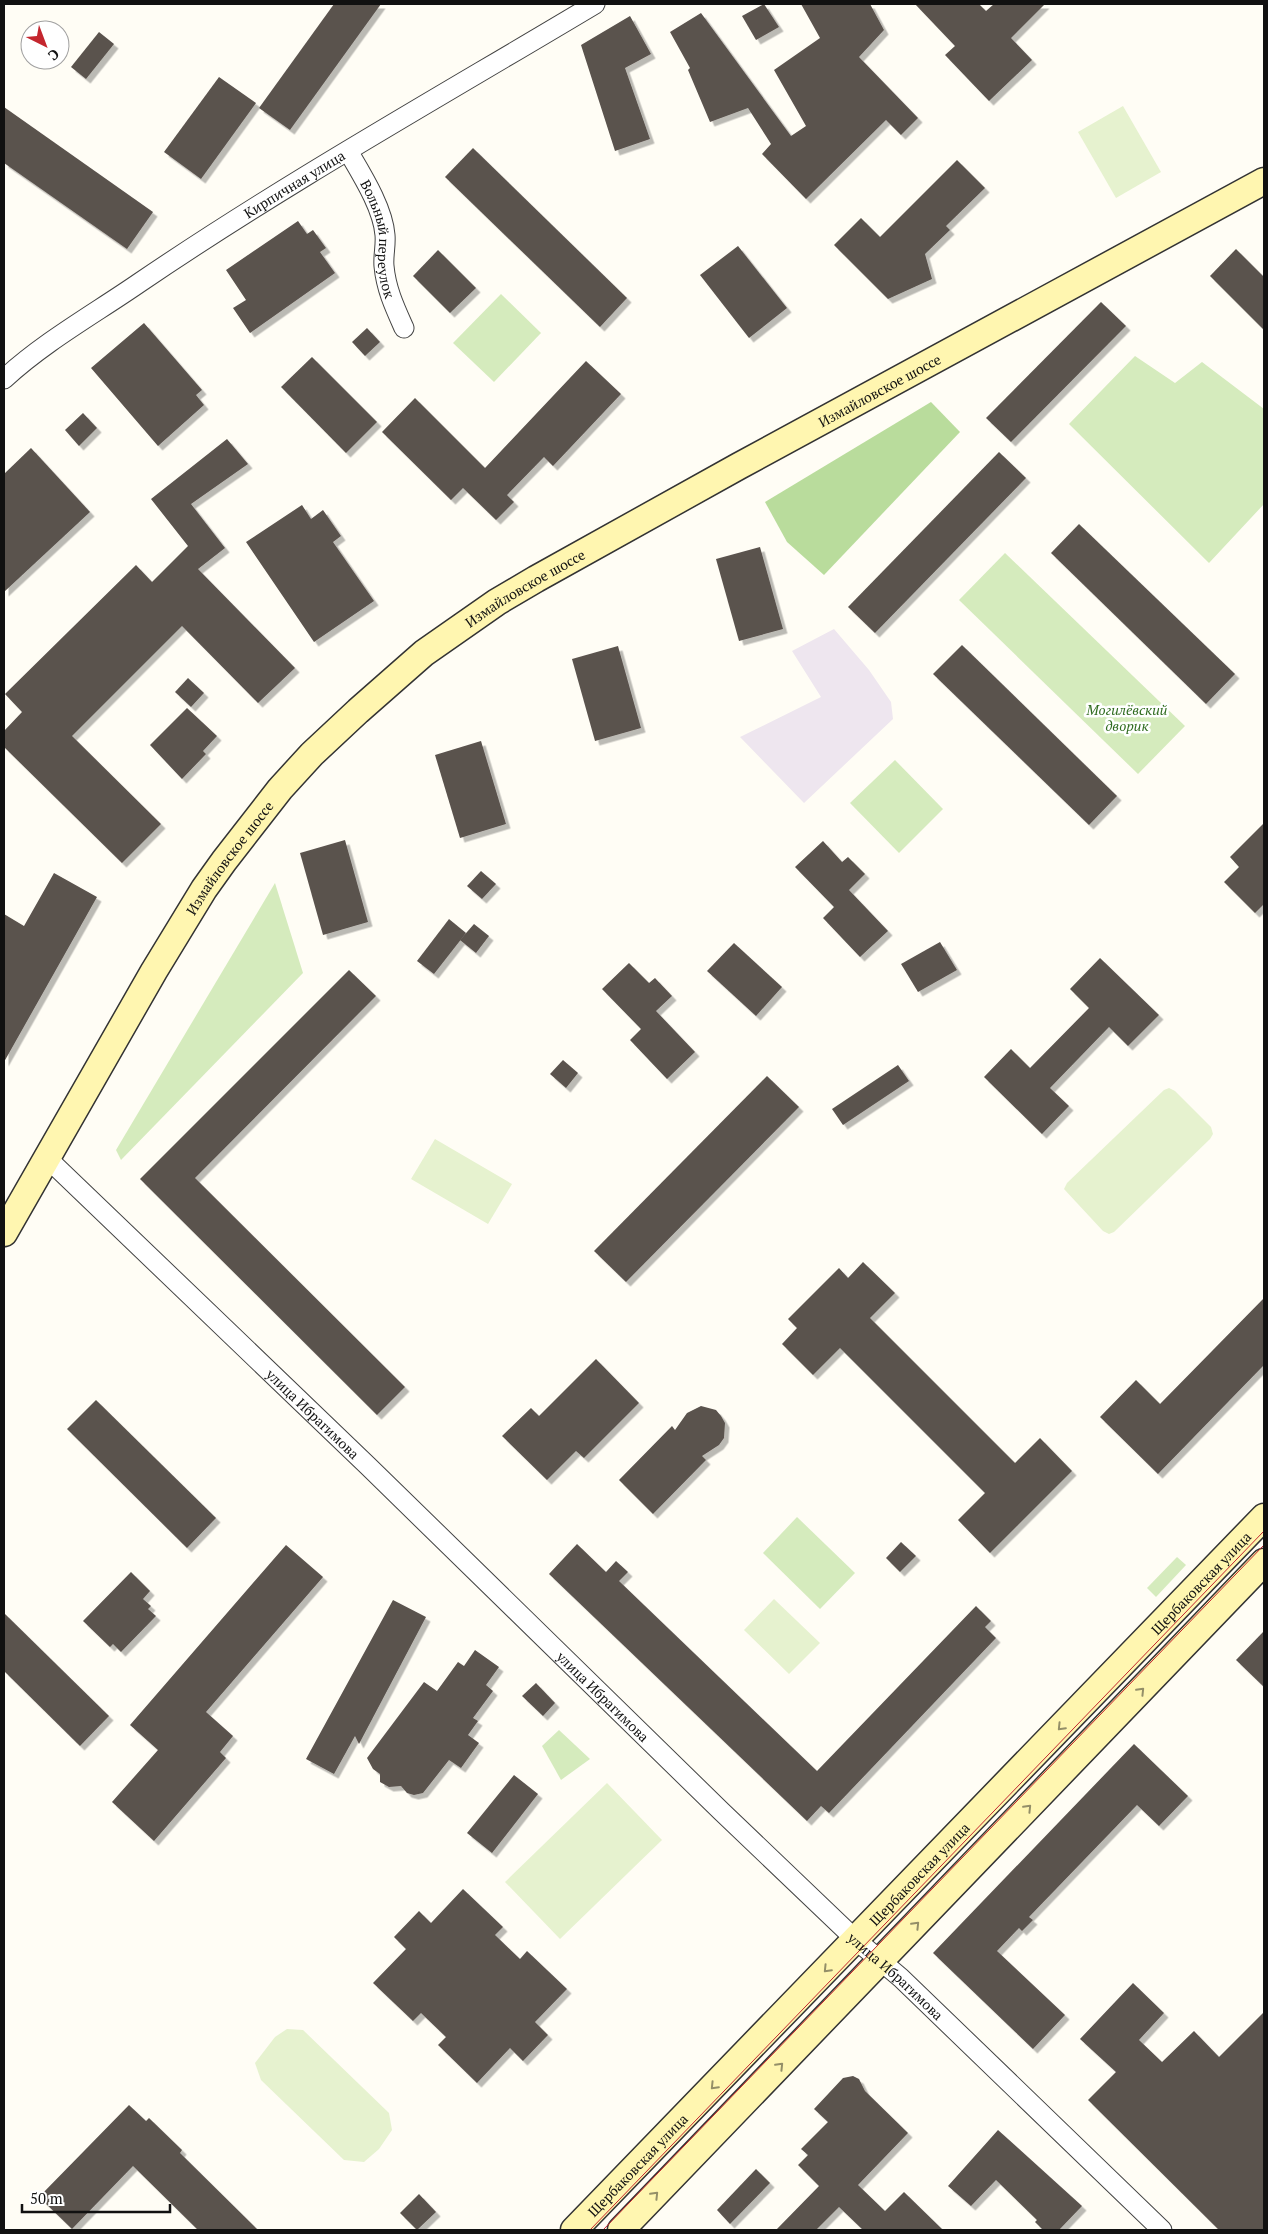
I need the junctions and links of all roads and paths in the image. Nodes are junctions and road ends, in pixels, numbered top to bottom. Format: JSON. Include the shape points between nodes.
{"nodes":[{"id":1,"x":596,"y":4,"type":"edge"},
{"id":2,"x":348,"y":151,"type":"junction"},
{"id":3,"x":1264,"y":181,"type":"edge"},
{"id":4,"x":404,"y":328,"type":"dead end"},
{"id":5,"x":4,"y":379,"type":"edge"},
{"id":6,"x":47,"y":1158,"type":"junction"},
{"id":7,"x":4,"y":1234,"type":"edge"},
{"id":8,"x":1264,"y":1516,"type":"edge"},
{"id":9,"x":1264,"y":1562,"type":"edge"},
{"id":10,"x":856,"y":1940,"type":"junction"},
{"id":11,"x":882,"y":1960,"type":"junction"},
{"id":12,"x":574,"y":2230,"type":"edge"},
{"id":13,"x":621,"y":2230,"type":"edge"},
{"id":14,"x":1162,"y":2230,"type":"edge"}],
"edges":[{"from":1,"to":2,"type":"street","name":"Кирпичная улица"},
{"from":2,"to":4,"type":"street","name":"Вольный переулок","via":[[369,186],[376,206],[385,235],[384,265],[389,294]]},
{"from":2,"to":5,"type":"street","name":"Кирпичная улица","via":[[158,270],[51,342]]},
{"from":3,"to":6,"type":"main road","name":"Измайловское шоссе","via":[[536,579],[424,653],[312,754],[235,846],[154,971]]},
{"from":6,"to":7,"type":"main road","name":"Измайловское шоссе"},
{"from":6,"to":10,"type":"street","name":"улица Ибрагимова"},
{"from":8,"to":10,"type":"main road","name":"Щербаковская улица","one_way":true},
{"from":11,"to":9,"type":"main road","one_way":true},
{"from":10,"to":11,"type":"street","name":"улица Ибрагимова"},
{"from":10,"to":12,"type":"main road","name":"Щербаковская улица","one_way":true},
{"from":13,"to":11,"type":"main road","one_way":true},
{"from":11,"to":14,"type":"street","name":"улица Ибрагимова"}]}
